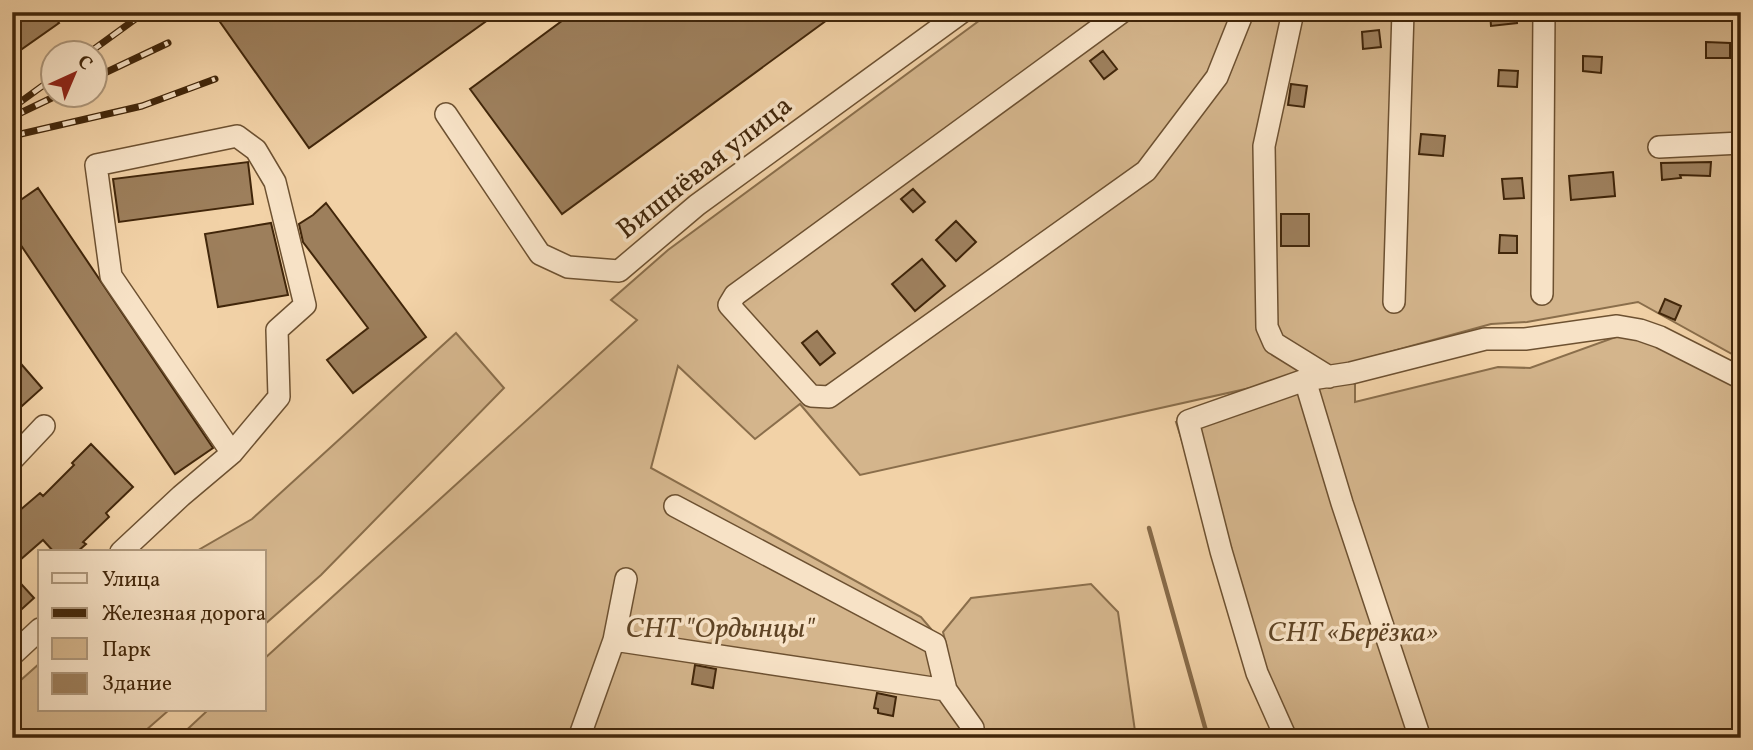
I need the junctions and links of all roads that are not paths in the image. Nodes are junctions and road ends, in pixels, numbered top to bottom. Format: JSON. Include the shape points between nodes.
{"nodes":[{"id":1,"x":962,"y":12,"type":"edge"},
{"id":2,"x":1122,"y":12,"type":"edge"},
{"id":3,"x":1242,"y":12,"type":"edge"},
{"id":4,"x":1293,"y":12,"type":"edge"},
{"id":5,"x":1403,"y":12,"type":"edge"},
{"id":6,"x":1544,"y":12,"type":"edge"},
{"id":7,"x":446,"y":114,"type":"dead end"},
{"id":8,"x":1741,"y":143,"type":"edge"},
{"id":9,"x":1659,"y":147,"type":"dead end"},
{"id":10,"x":1542,"y":294,"type":"dead end"},
{"id":11,"x":1394,"y":302,"type":"dead end"},
{"id":12,"x":1329,"y":377,"type":"junction"},
{"id":13,"x":1741,"y":378,"type":"edge"},
{"id":14,"x":1305,"y":380,"type":"junction"},
{"id":15,"x":44,"y":426,"type":"dead end"},
{"id":16,"x":232,"y":453,"type":"junction"},
{"id":17,"x":12,"y":460,"type":"edge"},
{"id":18,"x":675,"y":506,"type":"dead end"},
{"id":19,"x":123,"y":550,"type":"edge"},
{"id":20,"x":626,"y":579,"type":"dead end"},
{"id":21,"x":38,"y":631,"type":"edge"},
{"id":22,"x":614,"y":640,"type":"junction"},
{"id":23,"x":12,"y":655,"type":"edge"},
{"id":24,"x":946,"y":690,"type":"junction"},
{"id":25,"x":579,"y":738,"type":"edge"},
{"id":26,"x":971,"y":738,"type":"edge"},
{"id":27,"x":1286,"y":738,"type":"edge"},
{"id":28,"x":1420,"y":738,"type":"edge"}],
"edges":[{"from":1,"to":7,"type":"street","name":"Вишнёвая улица","via":[[697,205],[619,271],[568,267],[540,254]]},
{"from":2,"to":3,"type":"street","via":[[736,295],[729,305],[811,396],[829,397],[1146,171],[1217,77]]},
{"from":4,"to":12,"type":"street","via":[[1264,146],[1267,327],[1274,344]]},
{"from":5,"to":11,"type":"street"},
{"from":6,"to":10,"type":"street"},
{"from":8,"to":9,"type":"street"},
{"from":12,"to":13,"type":"street","via":[[1485,339],[1525,339],[1617,326],[1660,337]]},
{"from":12,"to":14,"type":"street"},
{"from":14,"to":27,"type":"street","via":[[1188,421],[1257,674]]},
{"from":14,"to":28,"type":"street"},
{"from":15,"to":17,"type":"street"},
{"from":16,"to":16,"type":"street","via":[[279,397],[277,330],[305,305],[275,182],[256,149],[237,136],[96,165],[111,275]]},
{"from":16,"to":19,"type":"street"},
{"from":18,"to":24,"type":"street","via":[[935,644]]},
{"from":20,"to":22,"type":"street"},
{"from":21,"to":23,"type":"street"},
{"from":22,"to":24,"type":"street"},
{"from":22,"to":25,"type":"street"},
{"from":24,"to":26,"type":"street","via":[[972,728]]}]}
